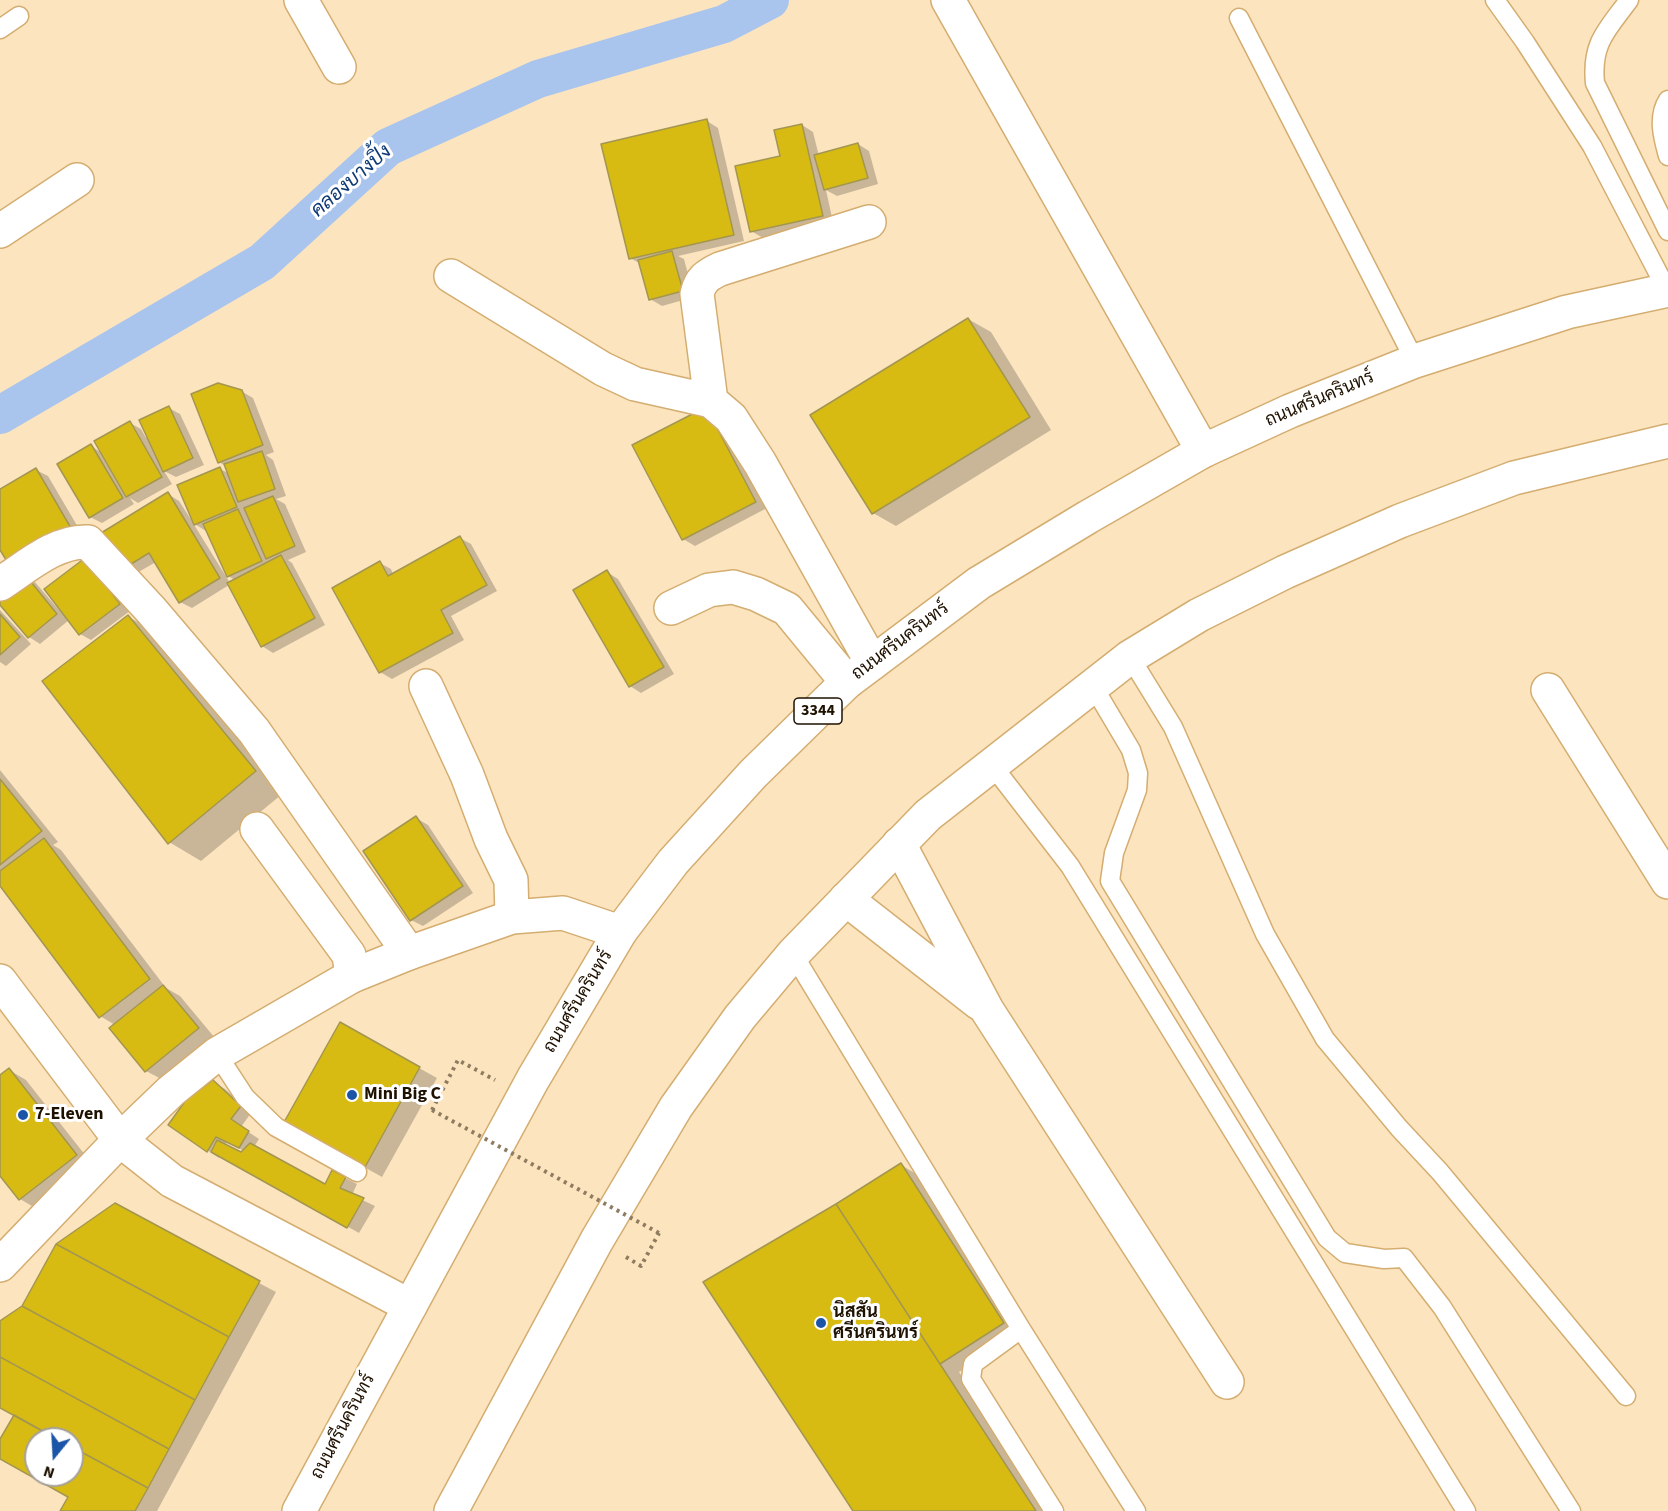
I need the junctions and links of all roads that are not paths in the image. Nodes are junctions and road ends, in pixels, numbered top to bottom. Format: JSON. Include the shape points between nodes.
{"nodes":[{"id":1,"x":301,"y":0,"type":"edge"},
{"id":2,"x":1495,"y":0,"type":"edge"},
{"id":3,"x":1629,"y":0,"type":"edge"},
{"id":4,"x":952,"y":9,"type":"edge"},
{"id":5,"x":19,"y":16,"type":"dead end"},
{"id":6,"x":1239,"y":18,"type":"dead end"},
{"id":7,"x":0,"y":29,"type":"edge"},
{"id":8,"x":339,"y":67,"type":"dead end"},
{"id":9,"x":1668,"y":100,"type":"edge"},
{"id":10,"x":1668,"y":156,"type":"edge"},
{"id":11,"x":77,"y":180,"type":"dead end"},
{"id":12,"x":869,"y":222,"type":"dead end"},
{"id":13,"x":0,"y":231,"type":"edge"},
{"id":14,"x":1668,"y":231,"type":"edge"},
{"id":15,"x":451,"y":276,"type":"dead end"},
{"id":16,"x":1667,"y":290,"type":"edge"},
{"id":17,"x":1415,"y":361,"type":"junction"},
{"id":18,"x":711,"y":401,"type":"junction"},
{"id":19,"x":1668,"y":441,"type":"edge"},
{"id":20,"x":1203,"y":451,"type":"junction"},
{"id":21,"x":0,"y":584,"type":"edge"},
{"id":22,"x":671,"y":608,"type":"dead end"},
{"id":23,"x":1130,"y":657,"type":"junction"},
{"id":24,"x":859,"y":673,"type":"junction"},
{"id":25,"x":426,"y":686,"type":"dead end"},
{"id":26,"x":1092,"y":686,"type":"junction"},
{"id":27,"x":1548,"y":690,"type":"dead end"},
{"id":28,"x":992,"y":765,"type":"junction"},
{"id":29,"x":257,"y":829,"type":"dead end"},
{"id":30,"x":899,"y":844,"type":"junction"},
{"id":31,"x":1668,"y":882,"type":"edge"},
{"id":32,"x":846,"y":899,"type":"junction"},
{"id":33,"x":512,"y":917,"type":"junction"},
{"id":34,"x":620,"y":932,"type":"junction"},
{"id":35,"x":409,"y":953,"type":"junction"},
{"id":36,"x":793,"y":954,"type":"junction"},
{"id":37,"x":352,"y":976,"type":"junction"},
{"id":38,"x":0,"y":981,"type":"edge"},
{"id":39,"x":987,"y":1010,"type":"junction"},
{"id":40,"x":217,"y":1053,"type":"junction"},
{"id":41,"x":120,"y":1140,"type":"junction"},
{"id":42,"x":357,"y":1172,"type":"dead end"},
{"id":43,"x":0,"y":1264,"type":"edge"},
{"id":44,"x":410,"y":1306,"type":"junction"},
{"id":45,"x":1022,"y":1329,"type":"junction"},
{"id":46,"x":1227,"y":1382,"type":"dead end"},
{"id":47,"x":1626,"y":1396,"type":"dead end"},
{"id":48,"x":299,"y":1511,"type":"edge"},
{"id":49,"x":451,"y":1511,"type":"edge"},
{"id":50,"x":1054,"y":1511,"type":"edge"},
{"id":51,"x":1136,"y":1511,"type":"edge"},
{"id":52,"x":1466,"y":1511,"type":"edge"},
{"id":53,"x":1571,"y":1511,"type":"edge"}],
"edges":[{"from":1,"to":8,"type":"street"},
{"from":2,"to":16,"type":"lane","via":[[1592,146]]},
{"from":3,"to":14,"type":"lane","via":[[1599,41],[1593,65],[1595,83]]},
{"from":4,"to":20,"type":"street"},
{"from":5,"to":7,"type":"lane"},
{"from":6,"to":17,"type":"lane"},
{"from":9,"to":10,"type":"lane","via":[[1662,133]]},
{"from":11,"to":13,"type":"street"},
{"from":12,"to":18,"type":"street","via":[[706,276],[697,294]]},
{"from":15,"to":18,"type":"street","via":[[603,369],[635,384]]},
{"from":16,"to":17,"type":"street","name":"ถนนศรีนครินทร์","number":"3344","via":[[1566,312]]},
{"from":17,"to":20,"type":"street","name":"ถนนศรีนครินทร์","number":"3344"},
{"from":18,"to":24,"type":"street","via":[[731,418],[760,463]]},
{"from":19,"to":23,"type":"street","via":[[1514,478],[1401,521],[1210,609]]},
{"from":20,"to":24,"type":"street","name":"ถนนศรีนครินทร์","number":"3344","via":[[979,583]]},
{"from":21,"to":35,"type":"street","via":[[50,551],[78,541],[87,542],[254,731]]},
{"from":22,"to":24,"type":"street","via":[[709,590],[733,587],[756,594],[787,609]]},
{"from":23,"to":26,"type":"street"},
{"from":23,"to":47,"type":"lane","via":[[1173,727],[1265,934],[1325,1039]]},
{"from":24,"to":34,"type":"street","name":"ถนนศรีนครินทร์","number":"3344","via":[[737,791],[673,862]]},
{"from":25,"to":33,"type":"street","via":[[511,880]]},
{"from":26,"to":28,"type":"street"},
{"from":26,"to":53,"type":"lane","via":[[1131,750],[1138,773],[1137,790],[1114,853],[1110,881],[1327,1238],[1345,1253],[1404,1258],[1442,1307]]},
{"from":27,"to":31,"type":"street"},
{"from":28,"to":30,"type":"street","via":[[928,815]]},
{"from":28,"to":52,"type":"lane","via":[[1070,866]]},
{"from":29,"to":37,"type":"street","via":[[349,955]]},
{"from":30,"to":32,"type":"street"},
{"from":30,"to":39,"type":"street"},
{"from":32,"to":36,"type":"street"},
{"from":32,"to":39,"type":"street"},
{"from":33,"to":34,"type":"street","via":[[563,913]]},
{"from":33,"to":35,"type":"street"},
{"from":34,"to":44,"type":"street","name":"ถนนศรีนครินทร์","number":"3344","via":[[524,1095]]},
{"from":35,"to":37,"type":"street"},
{"from":36,"to":45,"type":"lane"},
{"from":36,"to":49,"type":"street","via":[[740,1017],[670,1116],[597,1240]]},
{"from":37,"to":40,"type":"street"},
{"from":38,"to":41,"type":"street"},
{"from":39,"to":46,"type":"street"},
{"from":40,"to":41,"type":"street"},
{"from":40,"to":42,"type":"lane","via":[[244,1097],[276,1127]]},
{"from":41,"to":43,"type":"street"},
{"from":41,"to":44,"type":"street","via":[[172,1181]]},
{"from":44,"to":48,"type":"street","name":"ถนนศรีนครินทร์","number":"3344"},
{"from":45,"to":50,"type":"lane","via":[[973,1364],[972,1379]]},
{"from":45,"to":51,"type":"lane"}]}
